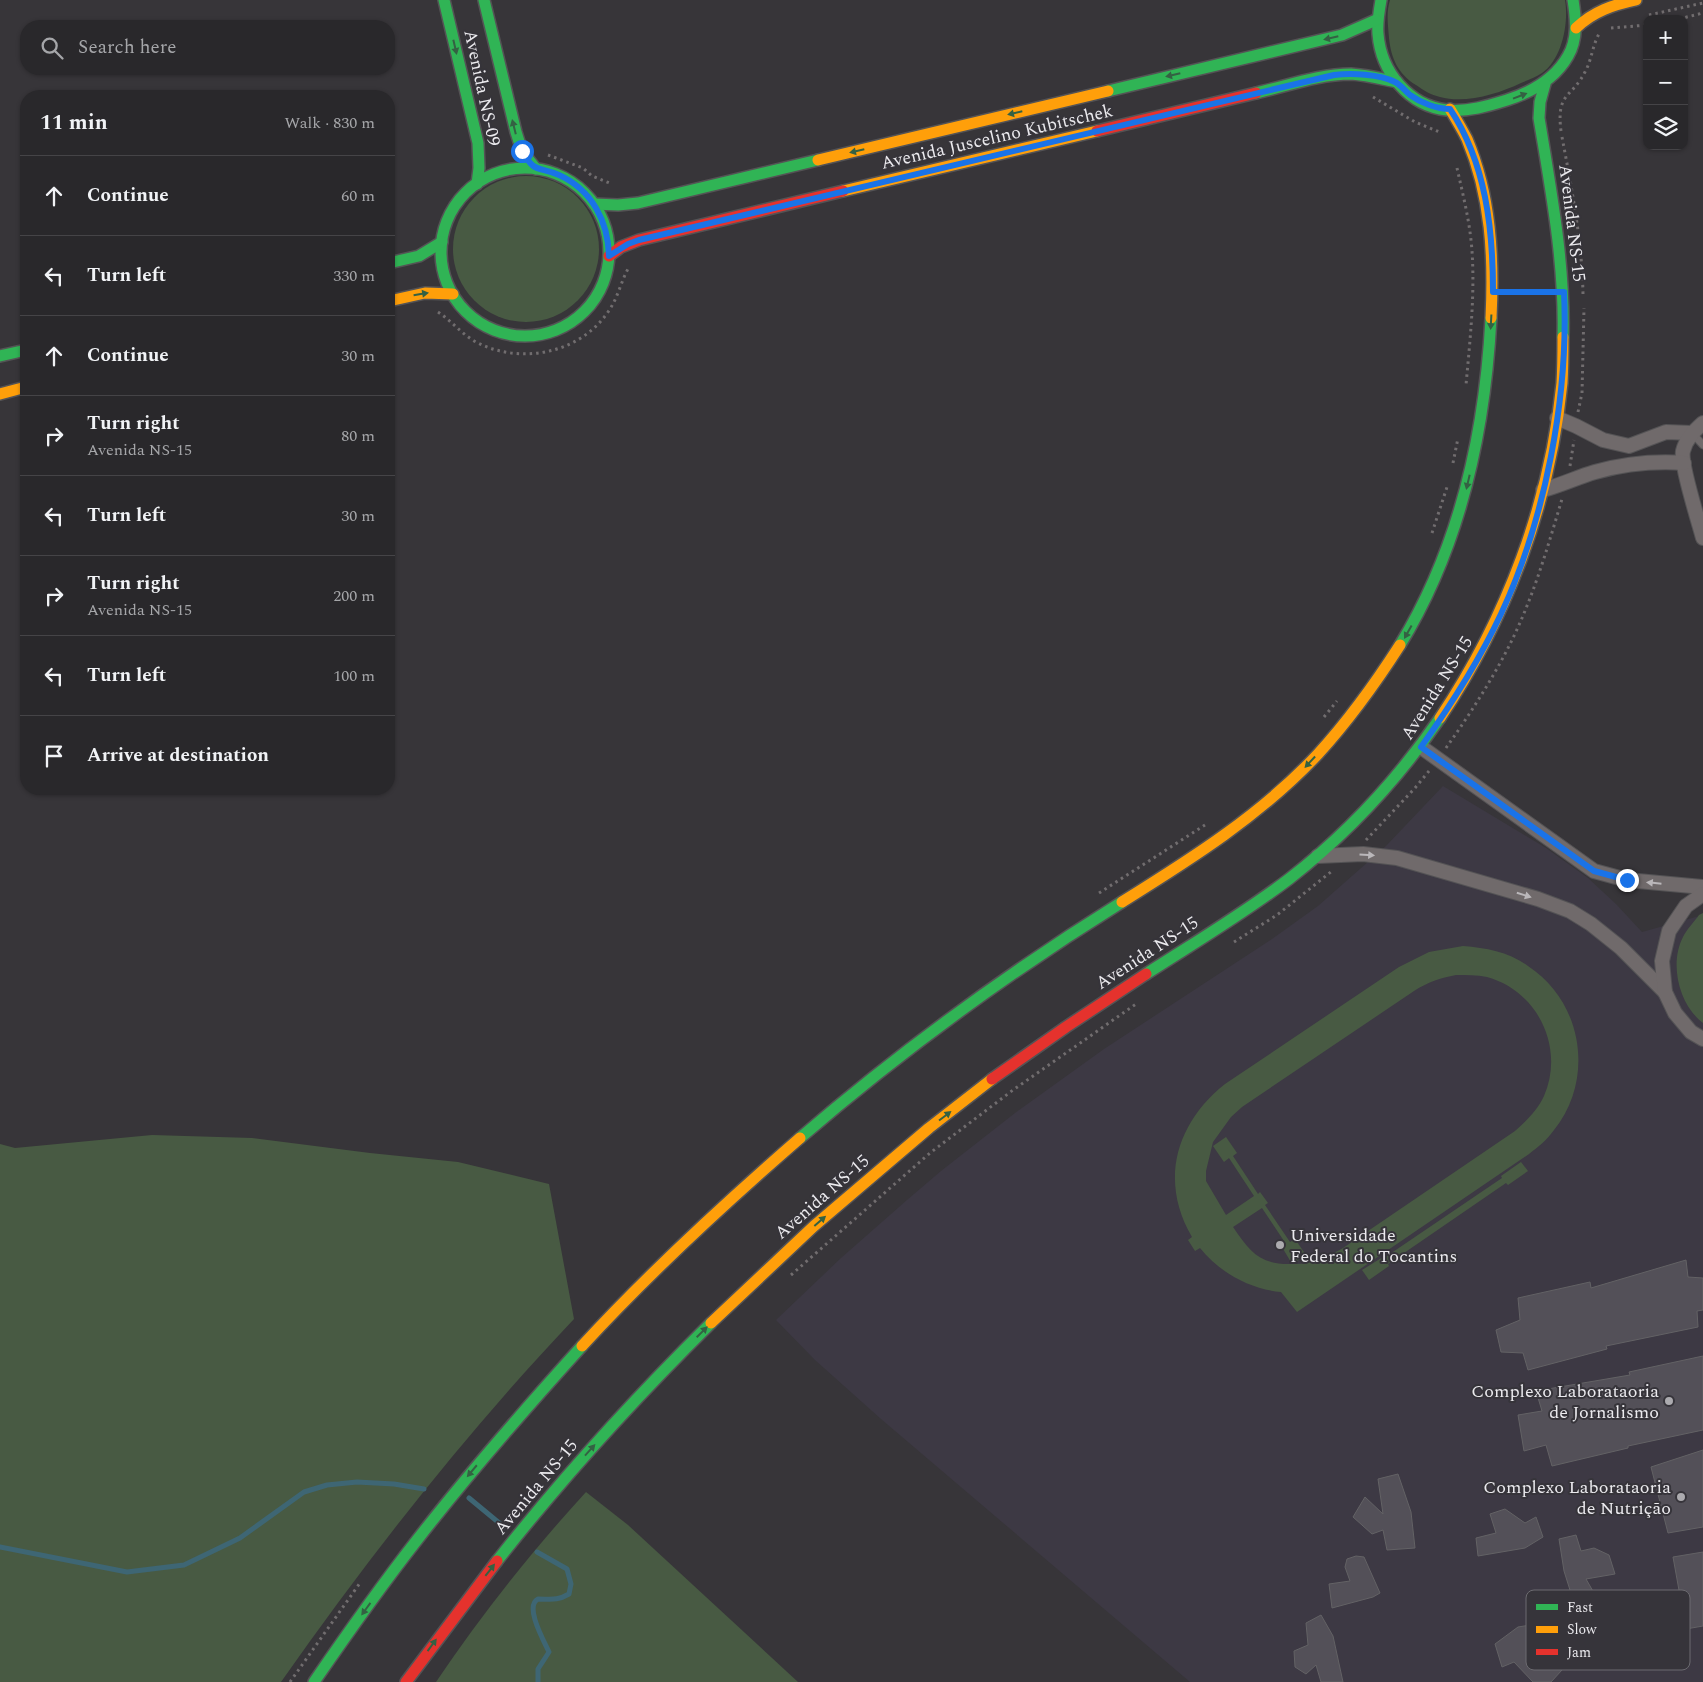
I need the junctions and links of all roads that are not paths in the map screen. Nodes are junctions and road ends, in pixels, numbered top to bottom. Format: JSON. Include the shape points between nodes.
{"nodes":[{"id":1,"x":444,"y":0,"type":"edge"},
{"id":2,"x":484,"y":0,"type":"edge"},
{"id":3,"x":1380,"y":0,"type":"edge"},
{"id":4,"x":1573,"y":0,"type":"edge"},
{"id":5,"x":1636,"y":0,"type":"edge"},
{"id":6,"x":1376,"y":20,"type":"junction"},
{"id":7,"x":1576,"y":28,"type":"junction"},
{"id":8,"x":1396,"y":82,"type":"junction"},
{"id":9,"x":1545,"y":84,"type":"junction"},
{"id":10,"x":1450,"y":109,"type":"junction"},
{"id":11,"x":536,"y":169,"type":"junction"},
{"id":12,"x":477,"y":184,"type":"junction"},
{"id":13,"x":594,"y":204,"type":"junction"},
{"id":14,"x":442,"y":242,"type":"junction"},
{"id":15,"x":609,"y":256,"type":"junction"},
{"id":16,"x":395,"y":262,"type":"edge"},
{"id":17,"x":453,"y":294,"type":"junction"},
{"id":18,"x":395,"y":300,"type":"edge"},
{"id":19,"x":20,"y":351,"type":"edge"},
{"id":20,"x":0,"y":356,"type":"edge"},
{"id":21,"x":20,"y":389,"type":"edge"},
{"id":22,"x":0,"y":394,"type":"edge"},
{"id":23,"x":1557,"y":418,"type":"junction"},
{"id":24,"x":1703,"y":423,"type":"edge"},
{"id":25,"x":1692,"y":433,"type":"junction"},
{"id":26,"x":1703,"y":445,"type":"edge"},
{"id":27,"x":1684,"y":463,"type":"junction"},
{"id":28,"x":1543,"y":490,"type":"junction"},
{"id":29,"x":1703,"y":538,"type":"edge"},
{"id":30,"x":1421,"y":747,"type":"junction"},
{"id":31,"x":1318,"y":856,"type":"junction"},
{"id":32,"x":1703,"y":887,"type":"edge"},
{"id":33,"x":1703,"y":894,"type":"edge"},
{"id":34,"x":1665,"y":992,"type":"junction"},
{"id":35,"x":1703,"y":1040,"type":"edge"},
{"id":36,"x":314,"y":1682,"type":"edge"},
{"id":37,"x":406,"y":1682,"type":"edge"}],
"edges":[{"from":1,"to":12,"type":"main road","name":"Avenida NS-09","one_way":true,"via":[[478,143]]},
{"from":11,"to":2,"type":"main road","name":"Avenida NS-09","one_way":true,"via":[[522,151],[516,132]]},
{"from":3,"to":6,"type":"main road"},
{"from":4,"to":7,"type":"main road"},
{"from":5,"to":7,"type":"main road","via":[[1595,12]]},
{"from":6,"to":8,"type":"main road","via":[[1381,55]]},
{"from":6,"to":13,"type":"main road","name":"Avenida Juscelino Kubitschek","one_way":true,"via":[[1342,35],[647,201],[626,205]]},
{"from":7,"to":9,"type":"main road","via":[[1567,58]]},
{"from":8,"to":10,"type":"main road","via":[[1410,95]]},
{"from":8,"to":15,"type":"main road","name":"Avenida Juscelino Kubitschek","via":[[1348,73],[1318,78],[639,240]]},
{"from":10,"to":9,"type":"main road","one_way":true,"via":[[1494,104]]},
{"from":9,"to":23,"type":"main road","name":"Avenida NS-15","via":[[1540,118],[1557,220],[1564,292],[1563,357]]},
{"from":10,"to":36,"type":"main road","one_way":true,"via":[[1471,146],[1491,238],[1493,292],[1484,406],[1459,516],[1432,585],[1371,691],[1290,783],[1242,822],[983,994],[883,1069],[744,1188],[649,1278],[504,1433],[394,1569]]},
{"from":11,"to":12,"type":"main road","via":[[505,171]]},
{"from":11,"to":13,"type":"main road","via":[[559,175]]},
{"from":12,"to":14,"type":"main road","via":[[455,206]]},
{"from":13,"to":15,"type":"main road","via":[[607,233]]},
{"from":14,"to":16,"type":"main road","via":[[419,256]]},
{"from":14,"to":17,"type":"main road","via":[[442,265]]},
{"from":15,"to":17,"type":"main road","via":[[604,281],[589,306],[571,321],[539,334],[498,331],[472,317]]},
{"from":18,"to":17,"type":"main road","one_way":true,"via":[[425,293]]},
{"from":19,"to":20,"type":"main road"},
{"from":21,"to":22,"type":"main road"},
{"from":23,"to":25,"type":"street","via":[[1603,440],[1629,446],[1666,432]]},
{"from":23,"to":28,"type":"main road","name":"Avenida NS-15"},
{"from":24,"to":25,"type":"street"},
{"from":25,"to":26,"type":"lane"},
{"from":25,"to":27,"type":"street","via":[[1683,452]]},
{"from":27,"to":28,"type":"street","via":[[1658,462],[1620,467]]},
{"from":27,"to":29,"type":"street"},
{"from":28,"to":30,"type":"main road","name":"Avenida NS-15","via":[[1529,541],[1502,611],[1468,674]]},
{"from":30,"to":31,"type":"main road","name":"Avenida NS-15","via":[[1372,805]]},
{"from":32,"to":30,"type":"street","one_way":true,"via":[[1627,880],[1594,871]]},
{"from":31,"to":34,"type":"street","one_way":true,"via":[[1363,854],[1397,858],[1570,911],[1622,948]]},
{"from":37,"to":31,"type":"main road","name":"Avenida NS-15","one_way":true,"via":[[459,1608],[558,1486],[639,1396],[727,1307],[813,1227],[918,1137],[1013,1064],[1254,904]]},
{"from":33,"to":34,"type":"street","via":[[1686,906],[1669,931],[1662,961]]},
{"from":34,"to":35,"type":"street","via":[[1675,1013],[1691,1032]]}]}
